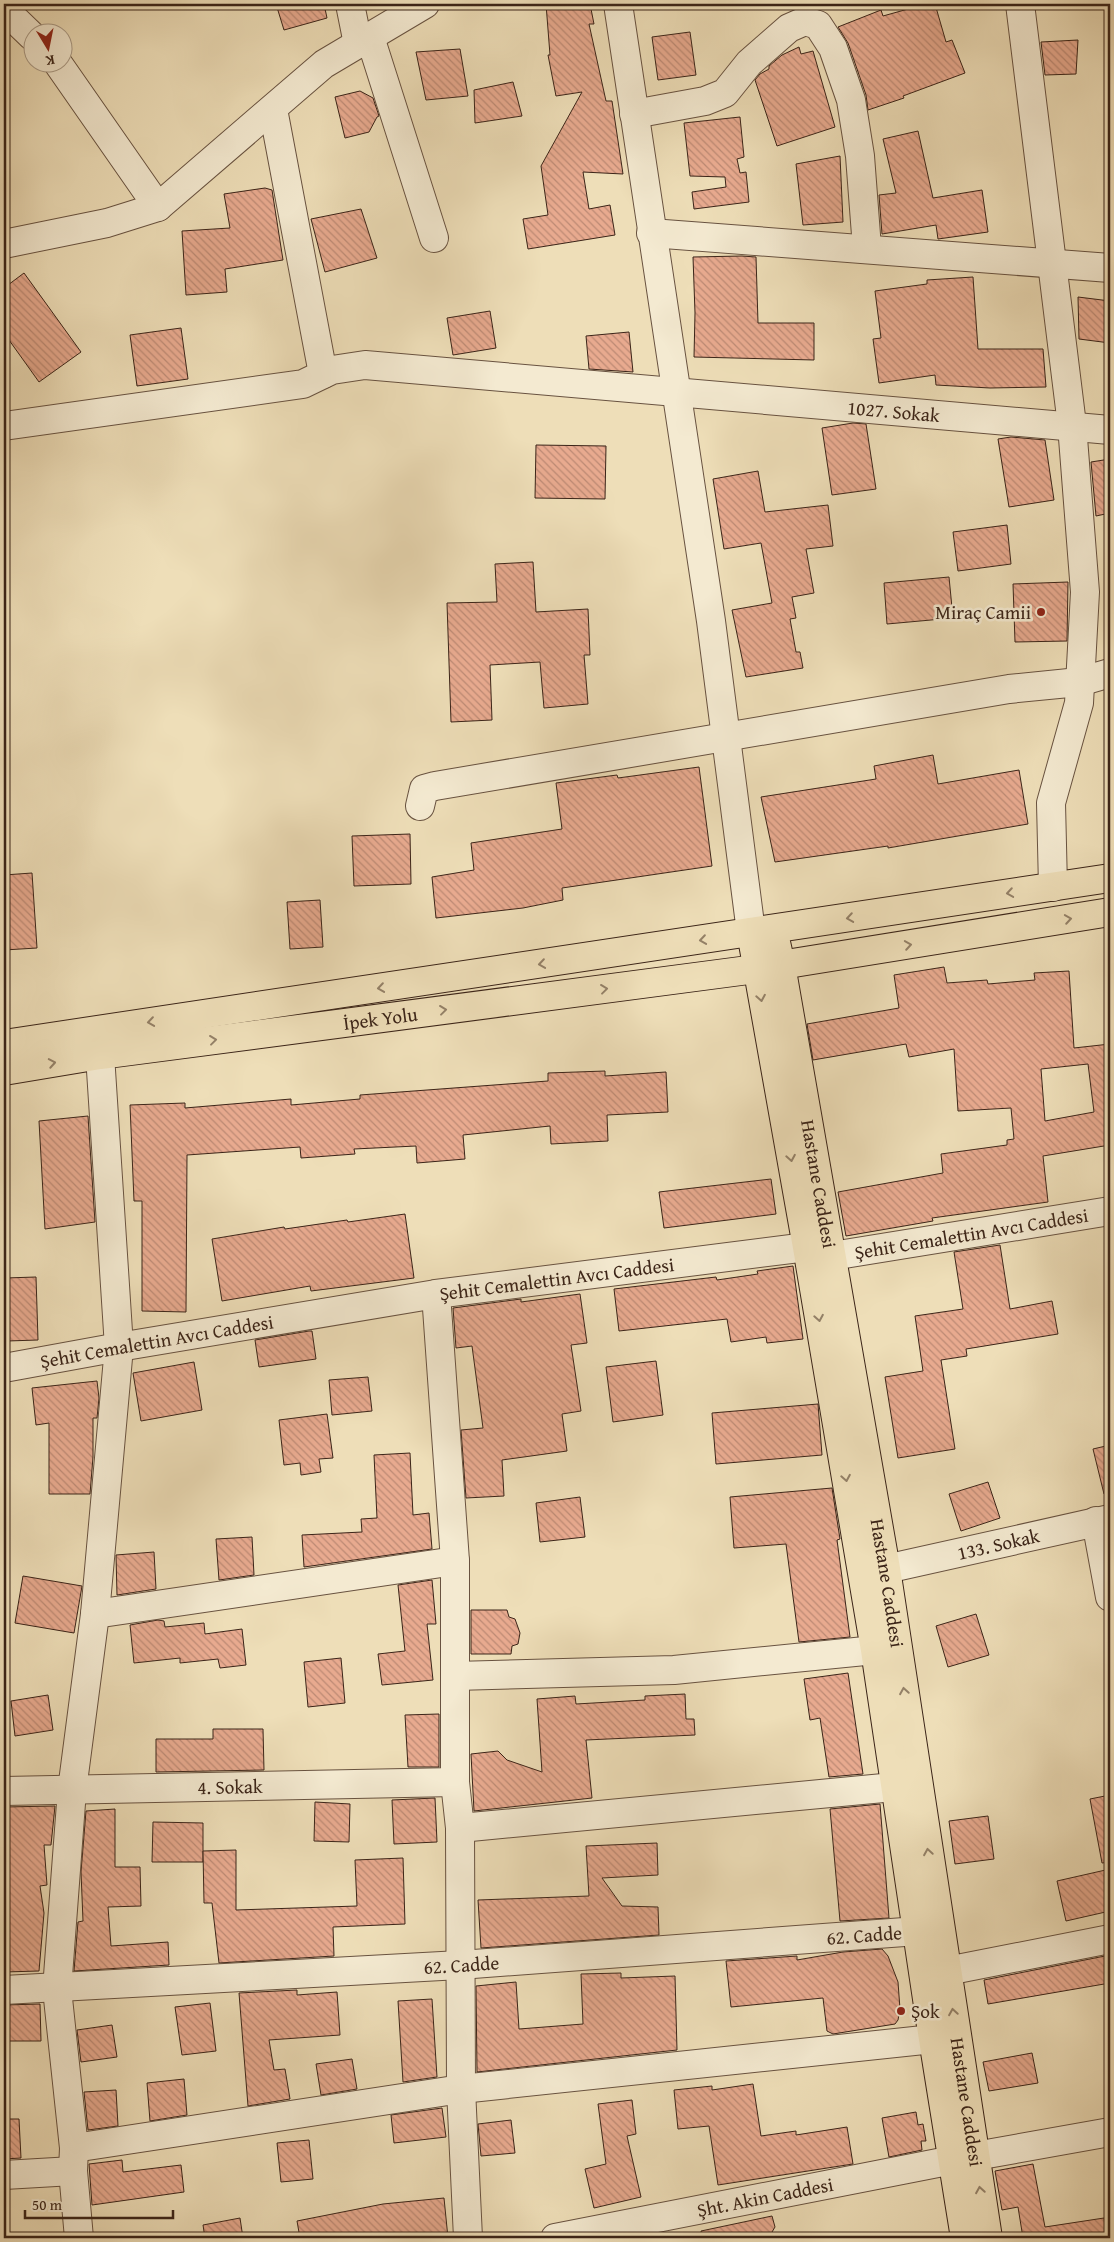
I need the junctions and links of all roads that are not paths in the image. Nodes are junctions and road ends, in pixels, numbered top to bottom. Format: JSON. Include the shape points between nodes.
{"nodes":[{"id":1,"x":350,"y":4,"type":"edge"},
{"id":2,"x":425,"y":4,"type":"edge"},
{"id":3,"x":618,"y":4,"type":"edge"},
{"id":4,"x":1020,"y":4,"type":"edge"},
{"id":5,"x":4,"y":9,"type":"edge"},
{"id":6,"x":22,"y":26,"type":"edge"},
{"id":7,"x":364,"y":41,"type":"junction"},
{"id":8,"x":64,"y":72,"type":"edge"},
{"id":9,"x":272,"y":109,"type":"junction"},
{"id":10,"x":634,"y":114,"type":"junction"},
{"id":11,"x":158,"y":207,"type":"junction"},
{"id":12,"x":651,"y":233,"type":"junction"},
{"id":13,"x":434,"y":238,"type":"dead end"},
{"id":14,"x":4,"y":244,"type":"edge"},
{"id":15,"x":867,"y":248,"type":"junction"},
{"id":16,"x":1052,"y":263,"type":"junction"},
{"id":17,"x":1110,"y":268,"type":"edge"},
{"id":18,"x":323,"y":374,"type":"junction"},
{"id":19,"x":676,"y":392,"type":"junction"},
{"id":20,"x":1072,"y":425,"type":"junction"},
{"id":21,"x":4,"y":426,"type":"edge"},
{"id":22,"x":1110,"y":430,"type":"edge"},
{"id":23,"x":1110,"y":673,"type":"edge"},
{"id":24,"x":1079,"y":682,"type":"junction"},
{"id":25,"x":726,"y":736,"type":"junction"},
{"id":26,"x":420,"y":806,"type":"dead end"},
{"id":27,"x":1110,"y":878,"type":"edge"},
{"id":28,"x":1053,"y":887,"type":"junction"},
{"id":29,"x":1110,"y":912,"type":"edge"},
{"id":30,"x":762,"y":931,"type":"junction"},
{"id":31,"x":769,"y":967,"type":"junction"},
{"id":32,"x":4,"y":1044,"type":"edge"},
{"id":33,"x":100,"y":1055,"type":"junction"},
{"id":34,"x":4,"y":1071,"type":"edge"},
{"id":35,"x":1110,"y":1211,"type":"edge"},
{"id":36,"x":807,"y":1247,"type":"junction"},
{"id":37,"x":832,"y":1256,"type":"junction"},
{"id":38,"x":436,"y":1294,"type":"junction"},
{"id":39,"x":119,"y":1347,"type":"junction"},
{"id":40,"x":4,"y":1368,"type":"edge"},
{"id":41,"x":1103,"y":1520,"type":"edge"},
{"id":42,"x":455,"y":1561,"type":"junction"},
{"id":43,"x":886,"y":1569,"type":"junction"},
{"id":44,"x":1110,"y":1597,"type":"edge"},
{"id":45,"x":95,"y":1614,"type":"junction"},
{"id":46,"x":875,"y":1650,"type":"junction"},
{"id":47,"x":455,"y":1676,"type":"junction"},
{"id":48,"x":456,"y":1782,"type":"junction"},
{"id":49,"x":894,"y":1787,"type":"junction"},
{"id":50,"x":72,"y":1790,"type":"junction"},
{"id":51,"x":4,"y":1791,"type":"edge"},
{"id":52,"x":460,"y":1828,"type":"junction"},
{"id":53,"x":918,"y":1931,"type":"junction"},
{"id":54,"x":1110,"y":1939,"type":"edge"},
{"id":55,"x":460,"y":1965,"type":"junction"},
{"id":56,"x":947,"y":1971,"type":"junction"},
{"id":57,"x":57,"y":1989,"type":"junction"},
{"id":58,"x":4,"y":1990,"type":"edge"},
{"id":59,"x":933,"y":2039,"type":"junction"},
{"id":60,"x":461,"y":2089,"type":"junction"},
{"id":61,"x":1110,"y":2132,"type":"edge"},
{"id":62,"x":964,"y":2158,"type":"junction"},
{"id":63,"x":73,"y":2159,"type":"junction"},
{"id":64,"x":4,"y":2176,"type":"edge"},
{"id":65,"x":569,"y":2237,"type":"edge"},
{"id":66,"x":79,"y":2238,"type":"edge"},
{"id":67,"x":468,"y":2238,"type":"edge"},
{"id":68,"x":965,"y":2238,"type":"edge"},
{"id":69,"x":988,"y":2238,"type":"edge"}],
"edges":[{"from":1,"to":7,"type":"street"},
{"from":2,"to":7,"type":"street"},
{"from":3,"to":10,"type":"street"},
{"from":4,"to":16,"type":"street"},
{"from":5,"to":6,"type":"street"},
{"from":7,"to":9,"type":"street","via":[[324,64]]},
{"from":7,"to":13,"type":"street"},
{"from":8,"to":11,"type":"street"},
{"from":9,"to":11,"type":"street"},
{"from":9,"to":18,"type":"street"},
{"from":10,"to":12,"type":"street"},
{"from":10,"to":15,"type":"street","via":[[725,93],[749,63],[789,28],[805,21],[818,26],[833,48],[851,100],[860,156]]},
{"from":11,"to":14,"type":"street","via":[[107,223]]},
{"from":12,"to":15,"type":"street"},
{"from":12,"to":19,"type":"street"},
{"from":15,"to":16,"type":"street"},
{"from":16,"to":17,"type":"street"},
{"from":16,"to":20,"type":"street"},
{"from":18,"to":19,"type":"street","name":"1027. Sokak","via":[[365,365]]},
{"from":18,"to":21,"type":"street","name":"1027. Sokak","via":[[303,384]]},
{"from":19,"to":20,"type":"street","name":"1027. Sokak"},
{"from":19,"to":25,"type":"street"},
{"from":20,"to":22,"type":"street","name":"1027. Sokak"},
{"from":20,"to":24,"type":"street","via":[[1085,592]]},
{"from":23,"to":24,"type":"street"},
{"from":24,"to":25,"type":"street","via":[[1009,689]]},
{"from":24,"to":28,"type":"street","via":[[1080,703],[1051,803]]},
{"from":25,"to":26,"type":"street","via":[[435,786],[424,789]]},
{"from":25,"to":30,"type":"street"},
{"from":27,"to":28,"type":"main road"},
{"from":28,"to":30,"type":"main road","one_way":true},
{"from":31,"to":29,"type":"main road","name":"İpek Yolu","one_way":true},
{"from":30,"to":31,"type":"main road","name":"Hastane Caddesi"},
{"from":30,"to":32,"type":"main road","one_way":true},
{"from":33,"to":31,"type":"main road","name":"İpek Yolu","one_way":true},
{"from":31,"to":36,"type":"main road","name":"Hastane Caddesi","one_way":true},
{"from":31,"to":37,"type":"main road","name":"Hastane Caddesi"},
{"from":34,"to":33,"type":"main road","name":"İpek Yolu","one_way":true},
{"from":33,"to":39,"type":"street"},
{"from":35,"to":37,"type":"street","name":"Şehit Cemalettin Avcı Caddesi"},
{"from":36,"to":37,"type":"street","name":"Şehit Cemalettin Avcı Caddesi"},
{"from":36,"to":38,"type":"street","name":"Şehit Cemalettin Avcı Caddesi"},
{"from":36,"to":46,"type":"main road","name":"Hastane Caddesi","one_way":true},
{"from":37,"to":43,"type":"main road","name":"Hastane Caddesi"},
{"from":38,"to":39,"type":"street","name":"Şehit Cemalettin Avcı Caddesi"},
{"from":38,"to":42,"type":"street"},
{"from":39,"to":40,"type":"street","name":"Şehit Cemalettin Avcı Caddesi"},
{"from":39,"to":45,"type":"street"},
{"from":41,"to":43,"type":"street","name":"133. Sokak"},
{"from":41,"to":44,"type":"street"},
{"from":42,"to":45,"type":"street"},
{"from":42,"to":47,"type":"street"},
{"from":56,"to":43,"type":"main road","name":"Hastane Caddesi","one_way":true},
{"from":45,"to":50,"type":"street"},
{"from":46,"to":47,"type":"street","via":[[674,1670]]},
{"from":46,"to":49,"type":"main road","name":"Hastane Caddesi"},
{"from":47,"to":48,"type":"street"},
{"from":48,"to":50,"type":"street","name":"4. Sokak"},
{"from":48,"to":52,"type":"street"},
{"from":49,"to":52,"type":"street"},
{"from":49,"to":53,"type":"main road","name":"Hastane Caddesi"},
{"from":50,"to":51,"type":"street","name":"4. Sokak"},
{"from":50,"to":57,"type":"street"},
{"from":52,"to":55,"type":"street"},
{"from":53,"to":55,"type":"street","name":"62. Cadde"},
{"from":53,"to":59,"type":"main road","name":"Hastane Caddesi"},
{"from":54,"to":56,"type":"street"},
{"from":55,"to":57,"type":"street","name":"62. Cadde"},
{"from":55,"to":60,"type":"street"},
{"from":62,"to":56,"type":"main road","name":"Hastane Caddesi","one_way":true},
{"from":57,"to":58,"type":"street","name":"62. Cadde"},
{"from":57,"to":63,"type":"street"},
{"from":59,"to":60,"type":"street"},
{"from":59,"to":62,"type":"main road","name":"Hastane Caddesi"},
{"from":60,"to":63,"type":"street"},
{"from":60,"to":67,"type":"street"},
{"from":61,"to":62,"type":"street","name":"Şht. Akin Caddesi"},
{"from":62,"to":65,"type":"street","name":"Şht. Akin Caddesi"},
{"from":62,"to":68,"type":"main road","name":"Hastane Caddesi"},
{"from":69,"to":62,"type":"main road","name":"Hastane Caddesi","one_way":true},
{"from":63,"to":64,"type":"street"},
{"from":63,"to":66,"type":"street"}]}
